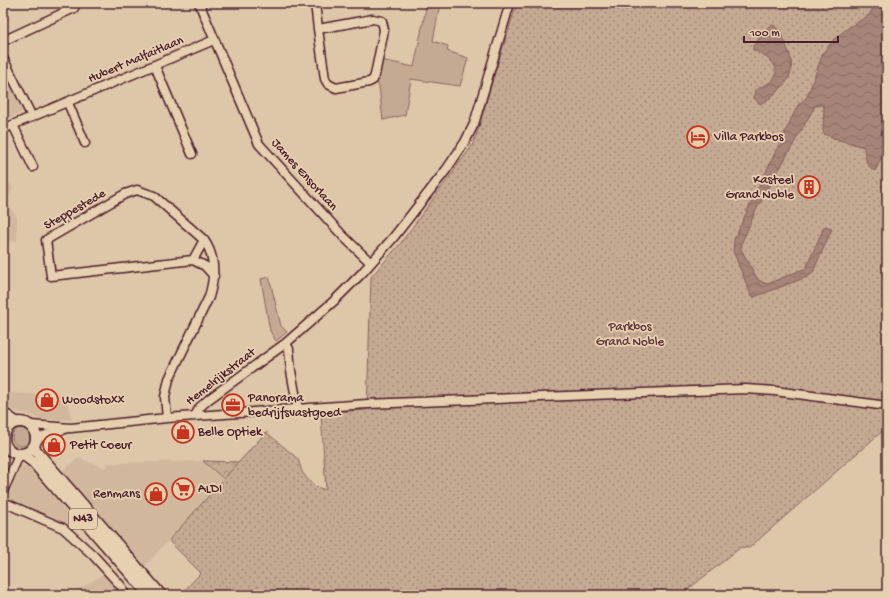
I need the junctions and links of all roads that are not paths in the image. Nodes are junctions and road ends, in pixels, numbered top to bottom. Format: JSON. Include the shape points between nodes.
{"nodes":[{"id":1,"x":199,"y":3,"type":"edge"},
{"id":2,"x":315,"y":3,"type":"edge"},
{"id":3,"x":510,"y":3,"type":"edge"},
{"id":4,"x":74,"y":8,"type":"dead end"},
{"id":5,"x":318,"y":29,"type":"junction"},
{"id":6,"x":214,"y":40,"type":"junction"},
{"id":7,"x":3,"y":41,"type":"edge"},
{"id":8,"x":3,"y":58,"type":"edge"},
{"id":9,"x":155,"y":66,"type":"junction"},
{"id":10,"x":68,"y":102,"type":"junction"},
{"id":11,"x":32,"y":117,"type":"junction"},
{"id":12,"x":13,"y":125,"type":"junction"},
{"id":13,"x":3,"y":129,"type":"edge"},
{"id":14,"x":85,"y":143,"type":"dead end"},
{"id":15,"x":192,"y":154,"type":"dead end"},
{"id":16,"x":33,"y":167,"type":"dead end"},
{"id":17,"x":204,"y":240,"type":"junction"},
{"id":18,"x":193,"y":260,"type":"junction"},
{"id":19,"x":371,"y":263,"type":"junction"},
{"id":20,"x":214,"y":276,"type":"junction"},
{"id":21,"x":286,"y":343,"type":"junction"},
{"id":22,"x":887,"y":406,"type":"edge"},
{"id":23,"x":298,"y":409,"type":"junction"},
{"id":24,"x":3,"y":413,"type":"edge"},
{"id":25,"x":196,"y":416,"type":"junction"},
{"id":26,"x":167,"y":418,"type":"junction"},
{"id":27,"x":16,"y":422,"type":"junction"},
{"id":28,"x":30,"y":425,"type":"junction"},
{"id":29,"x":71,"y":428,"type":"junction"},
{"id":30,"x":4,"y":431,"type":"edge"},
{"id":31,"x":34,"y":444,"type":"junction"},
{"id":32,"x":5,"y":447,"type":"edge"},
{"id":33,"x":20,"y":454,"type":"junction"},
{"id":34,"x":3,"y":491,"type":"edge"},
{"id":35,"x":5,"y":503,"type":"edge"},
{"id":36,"x":3,"y":512,"type":"edge"},
{"id":37,"x":133,"y":576,"type":"junction"},
{"id":38,"x":124,"y":591,"type":"edge"},
{"id":39,"x":149,"y":595,"type":"edge"},
{"id":40,"x":161,"y":595,"type":"edge"}],
"edges":[{"from":1,"to":6,"type":"street","name":"James Ensorlaan"},
{"from":2,"to":5,"type":"street"},
{"from":3,"to":19,"type":"street","name":"Hemelrijkstraat","via":[[477,115],[465,142],[446,170]]},
{"from":4,"to":7,"type":"street"},
{"from":5,"to":5,"type":"street","via":[[373,19],[382,21],[384,30],[373,80],[336,88],[328,84],[325,79]]},
{"from":6,"to":9,"type":"street","name":"Hubert Malfaitlaan"},
{"from":6,"to":19,"type":"street","name":"James Ensorlaan","via":[[259,144]]},
{"from":8,"to":11,"type":"street"},
{"from":9,"to":10,"type":"street","name":"Hubert Malfaitlaan"},
{"from":9,"to":15,"type":"street"},
{"from":10,"to":11,"type":"street","name":"Hubert Malfaitlaan"},
{"from":10,"to":14,"type":"street"},
{"from":11,"to":12,"type":"street","name":"Hubert Malfaitlaan"},
{"from":12,"to":13,"type":"street","name":"Hubert Malfaitlaan"},
{"from":12,"to":16,"type":"street"},
{"from":17,"to":18,"type":"street"},
{"from":17,"to":18,"type":"street","name":"Steppestede","via":[[154,196],[137,190],[125,194],[46,240],[51,276]]},
{"from":17,"to":20,"type":"street","name":"Steppestede","via":[[213,262]]},
{"from":18,"to":20,"type":"street"},
{"from":19,"to":21,"type":"street","name":"Hemelrijkstraat"},
{"from":20,"to":26,"type":"street","name":"Steppestede","via":[[209,297],[169,379],[165,397]]},
{"from":21,"to":23,"type":"street"},
{"from":21,"to":25,"type":"street","name":"Hemelrijkstraat","via":[[209,399],[200,407]]},
{"from":22,"to":23,"type":"street","via":[[745,389]]},
{"from":23,"to":25,"type":"street"},
{"from":24,"to":27,"type":"main road"},
{"from":25,"to":26,"type":"street","name":"Hemelrijkstraat"},
{"from":26,"to":29,"type":"street","name":"Hemelrijkstraat"},
{"from":27,"to":28,"type":"main road"},
{"from":27,"to":30,"type":"main road","number":"N43"},
{"from":28,"to":29,"type":"street","name":"Hemelrijkstraat"},
{"from":28,"to":31,"type":"main road","number":"N43","via":[[36,435]]},
{"from":29,"to":31,"type":"street","name":"Hemelrijkstraat","via":[[41,437]]},
{"from":30,"to":32,"type":"main road","number":"N43"},
{"from":31,"to":33,"type":"main road","via":[[28,452]]},
{"from":31,"to":40,"type":"main road","number":"N43"},
{"from":32,"to":33,"type":"main road","number":"N43"},
{"from":33,"to":34,"type":"street"},
{"from":33,"to":37,"type":"main road","number":"N43","via":[[34,462]]},
{"from":35,"to":36,"type":"street"},
{"from":35,"to":38,"type":"street","via":[[63,528],[93,555]]},
{"from":37,"to":38,"type":"street"},
{"from":37,"to":39,"type":"main road","number":"N43"}]}
